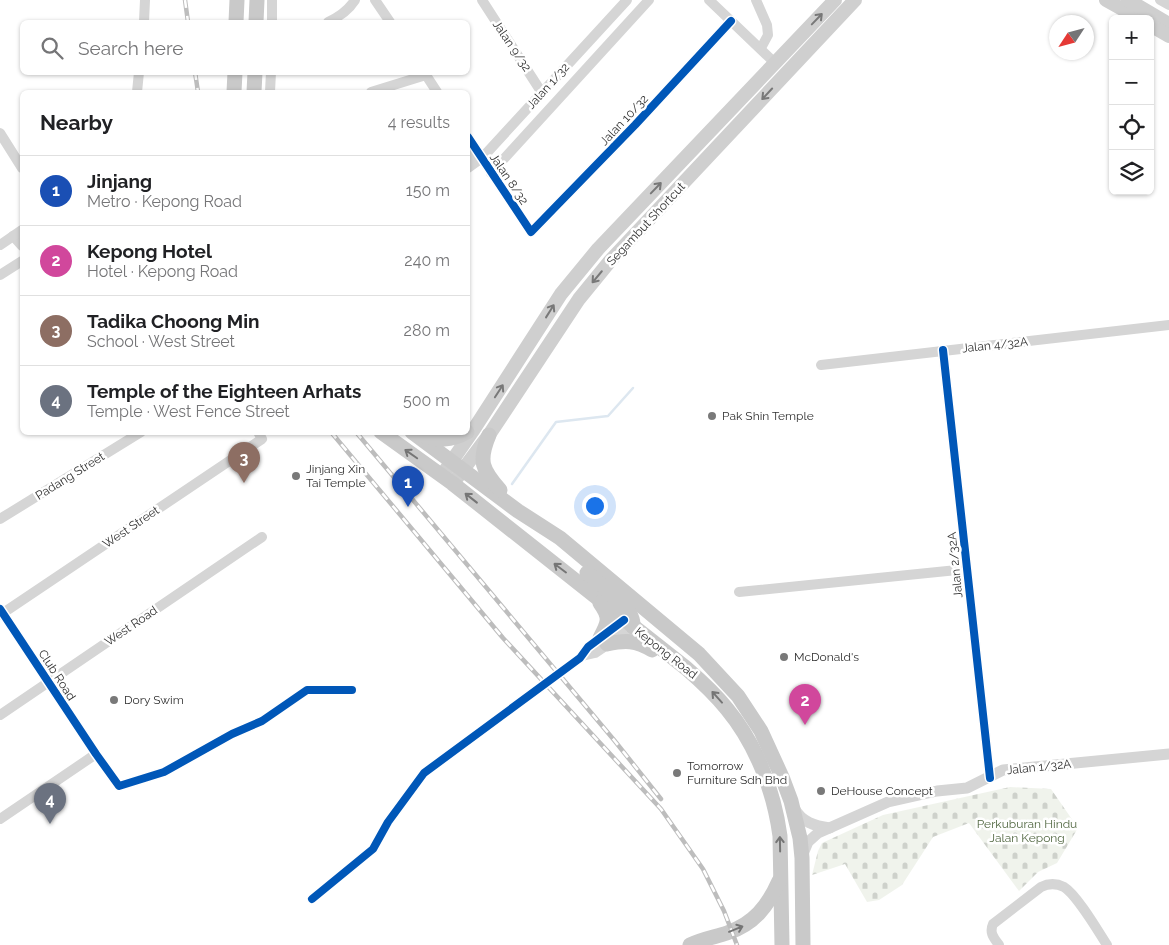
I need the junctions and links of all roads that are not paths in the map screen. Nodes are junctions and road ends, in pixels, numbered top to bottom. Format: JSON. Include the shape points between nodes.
{"nodes":[{"id":1,"x":145,"y":0,"type":"edge"},
{"id":2,"x":237,"y":0,"type":"edge"},
{"id":3,"x":256,"y":0,"type":"edge"},
{"id":4,"x":272,"y":0,"type":"edge"},
{"id":5,"x":355,"y":0,"type":"edge"},
{"id":6,"x":375,"y":0,"type":"edge"},
{"id":7,"x":482,"y":0,"type":"edge"},
{"id":8,"x":627,"y":0,"type":"edge"},
{"id":9,"x":649,"y":0,"type":"edge"},
{"id":10,"x":709,"y":0,"type":"edge"},
{"id":11,"x":756,"y":0,"type":"edge"},
{"id":12,"x":836,"y":0,"type":"edge"},
{"id":13,"x":855,"y":0,"type":"edge"},
{"id":14,"x":1106,"y":0,"type":"edge"},
{"id":15,"x":1128,"y":0,"type":"edge"},
{"id":16,"x":1160,"y":0,"type":"edge"},
{"id":17,"x":1169,"y":4,"type":"edge"},
{"id":18,"x":1133,"y":15,"type":"edge"},
{"id":19,"x":144,"y":20,"type":"edge"},
{"id":20,"x":236,"y":20,"type":"edge"},
{"id":21,"x":256,"y":20,"type":"edge"},
{"id":22,"x":272,"y":20,"type":"edge"},
{"id":23,"x":332,"y":20,"type":"edge"},
{"id":24,"x":389,"y":20,"type":"edge"},
{"id":25,"x":731,"y":21,"type":"junction"},
{"id":26,"x":1169,"y":24,"type":"edge"},
{"id":27,"x":1154,"y":27,"type":"edge"},
{"id":28,"x":824,"y":33,"type":"junction"},
{"id":29,"x":1169,"y":36,"type":"edge"},
{"id":30,"x":761,"y":48,"type":"junction"},
{"id":31,"x":775,"y":63,"type":"junction"},
{"id":32,"x":139,"y":75,"type":"edge"},
{"id":33,"x":235,"y":75,"type":"edge"},
{"id":34,"x":255,"y":75,"type":"edge"},
{"id":35,"x":271,"y":75,"type":"edge"},
{"id":36,"x":422,"y":75,"type":"edge"},
{"id":37,"x":426,"y":75,"type":"edge"},
{"id":38,"x":137,"y":90,"type":"edge"},
{"id":39,"x":234,"y":90,"type":"edge"},
{"id":40,"x":254,"y":90,"type":"edge"},
{"id":41,"x":270,"y":90,"type":"edge"},
{"id":42,"x":377,"y":90,"type":"edge"},
{"id":43,"x":433,"y":90,"type":"edge"},
{"id":44,"x":542,"y":93,"type":"junction"},
{"id":45,"x":0,"y":133,"type":"edge"},
{"id":46,"x":470,"y":141,"type":"edge"},
{"id":47,"x":470,"y":158,"type":"edge"},
{"id":48,"x":482,"y":158,"type":"junction"},
{"id":49,"x":20,"y":165,"type":"edge"},
{"id":50,"x":470,"y":167,"type":"edge"},
{"id":51,"x":491,"y":173,"type":"junction"},
{"id":52,"x":20,"y":231,"type":"edge"},
{"id":53,"x":531,"y":232,"type":"joint"},
{"id":54,"x":13,"y":236,"type":"junction"},
{"id":55,"x":20,"y":244,"type":"edge"},
{"id":56,"x":0,"y":245,"type":"edge"},
{"id":57,"x":20,"y":260,"type":"edge"},
{"id":58,"x":0,"y":274,"type":"edge"},
{"id":59,"x":1169,"y":325,"type":"edge"},
{"id":60,"x":943,"y":350,"type":"junction"},
{"id":61,"x":821,"y":365,"type":"dead end"},
{"id":62,"x":470,"y":431,"type":"edge"},
{"id":63,"x":136,"y":435,"type":"edge"},
{"id":64,"x":385,"y":435,"type":"edge"},
{"id":65,"x":417,"y":435,"type":"edge"},
{"id":66,"x":421,"y":435,"type":"edge"},
{"id":67,"x":463,"y":435,"type":"edge"},
{"id":68,"x":469,"y":435,"type":"edge"},
{"id":69,"x":489,"y":435,"type":"junction"},
{"id":70,"x":260,"y":436,"type":"edge"},
{"id":71,"x":458,"y":465,"type":"junction"},
{"id":72,"x":447,"y":480,"type":"junction"},
{"id":73,"x":518,"y":511,"type":"junction"},
{"id":74,"x":0,"y":519,"type":"edge"},
{"id":75,"x":262,"y":537,"type":"dead end"},
{"id":76,"x":967,"y":570,"type":"junction"},
{"id":77,"x":738,"y":592,"type":"dead end"},
{"id":78,"x":597,"y":599,"type":"junction"},
{"id":79,"x":1,"y":612,"type":"edge"},
{"id":80,"x":629,"y":622,"type":"junction"},
{"id":81,"x":603,"y":641,"type":"junction"},
{"id":82,"x":699,"y":654,"type":"junction"},
{"id":83,"x":686,"y":668,"type":"junction"},
{"id":84,"x":48,"y":682,"type":"junction"},
{"id":85,"x":352,"y":690,"type":"dead end"},
{"id":86,"x":0,"y":715,"type":"edge"},
{"id":87,"x":96,"y":754,"type":"junction"},
{"id":88,"x":1169,"y":754,"type":"edge"},
{"id":89,"x":990,"y":778,"type":"junction"},
{"id":90,"x":791,"y":801,"type":"junction"},
{"id":91,"x":0,"y":819,"type":"edge"},
{"id":92,"x":830,"y":828,"type":"junction"},
{"id":93,"x":802,"y":858,"type":"junction"},
{"id":94,"x":780,"y":877,"type":"junction"},
{"id":95,"x":803,"y":890,"type":"junction"},
{"id":96,"x":312,"y":899,"type":"dead end"},
{"id":97,"x":690,"y":945,"type":"edge"},
{"id":98,"x":782,"y":945,"type":"edge"},
{"id":99,"x":795,"y":945,"type":"edge"},
{"id":100,"x":803,"y":945,"type":"edge"},
{"id":101,"x":999,"y":945,"type":"edge"},
{"id":102,"x":1107,"y":945,"type":"edge"}],
"edges":[{"from":1,"to":19,"type":"street"},
{"from":2,"to":20,"type":"main road"},
{"from":3,"to":21,"type":"main road"},
{"from":4,"to":22,"type":"street"},
{"from":5,"to":23,"type":"street","via":[[352,6]]},
{"from":6,"to":24,"type":"street"},
{"from":7,"to":44,"type":"street","name":"Jalan 9/32"},
{"from":8,"to":44,"type":"street","name":"Jalan 1/32"},
{"from":9,"to":51,"type":"street"},
{"from":10,"to":25,"type":"street"},
{"from":11,"to":30,"type":"street","via":[[768,35]]},
{"from":31,"to":12,"type":"main road","name":"Segambut Shortcut","one_way":true},
{"from":13,"to":28,"type":"main road","name":"Segambut Shortcut"},
{"from":14,"to":18,"type":"main road"},
{"from":15,"to":26,"type":"main road"},
{"from":16,"to":17,"type":"street"},
{"from":25,"to":30,"type":"street"},
{"from":25,"to":53,"type":"street","name":"Jalan 10/32"},
{"from":27,"to":29,"type":"main road"},
{"from":28,"to":31,"type":"main road","via":[[784,67]]},
{"from":28,"to":69,"type":"main road","name":"Segambut Shortcut","one_way":true,"via":[[610,261],[579,299]]},
{"from":30,"to":31,"type":"street"},
{"from":62,"to":31,"type":"main road","name":"Segambut Shortcut","one_way":true,"via":[[561,294],[598,249]]},
{"from":32,"to":38,"type":"street"},
{"from":33,"to":39,"type":"main road"},
{"from":34,"to":40,"type":"main road"},
{"from":35,"to":41,"type":"street"},
{"from":36,"to":42,"type":"street"},
{"from":37,"to":43,"type":"street"},
{"from":44,"to":48,"type":"street","name":"Jalan 1/32"},
{"from":45,"to":49,"type":"street"},
{"from":46,"to":47,"type":"street"},
{"from":46,"to":48,"type":"street","name":"Jalan 8/32"},
{"from":48,"to":50,"type":"street","name":"Jalan 1/32"},
{"from":48,"to":51,"type":"street","name":"Jalan 8/32"},
{"from":51,"to":53,"type":"street","name":"Jalan 8/32"},
{"from":52,"to":54,"type":"street"},
{"from":54,"to":55,"type":"street"},
{"from":54,"to":56,"type":"street"},
{"from":57,"to":58,"type":"street"},
{"from":59,"to":60,"type":"street","name":"Jalan 4/32A"},
{"from":60,"to":61,"type":"street","name":"Jalan 4/32A"},
{"from":60,"to":76,"type":"street","name":"Jalan 2/32A"},
{"from":63,"to":74,"type":"street","name":"Padang Street"},
{"from":72,"to":64,"type":"main road","name":"Kepong Road","one_way":true},
{"from":65,"to":71,"type":"main road","name":"Kepong Road"},
{"from":66,"to":67,"type":"main road","via":[[435,440]]},
{"from":68,"to":71,"type":"main road","name":"Segambut Shortcut"},
{"from":69,"to":71,"type":"main road","name":"Segambut Shortcut"},
{"from":69,"to":73,"type":"main road","via":[[484,447],[484,469]]},
{"from":70,"to":79,"type":"street","name":"West Street"},
{"from":71,"to":72,"type":"main road"},
{"from":71,"to":73,"type":"main road","name":"Kepong Road"},
{"from":78,"to":72,"type":"main road","name":"Kepong Road","one_way":true},
{"from":73,"to":80,"type":"main road","via":[[549,542],[624,604]]},
{"from":73,"to":82,"type":"main road","name":"Kepong Road","via":[[560,538]]},
{"from":75,"to":84,"type":"street","name":"West Road"},
{"from":76,"to":77,"type":"street","name":"Jalan 2/32A"},
{"from":76,"to":89,"type":"street","name":"Jalan 2/32A"},
{"from":78,"to":80,"type":"main road","name":"Kepong Road"},
{"from":78,"to":81,"type":"main road","via":[[607,617]]},
{"from":79,"to":84,"type":"street","name":"Club Road"},
{"from":80,"to":81,"type":"street"},
{"from":80,"to":82,"type":"main road","via":[[650,624],[684,648]]},
{"from":80,"to":83,"type":"main road","name":"Kepong Road"},
{"from":81,"to":83,"type":"main road","via":[[636,642]]},
{"from":81,"to":96,"type":"street","via":[[588,647],[582,656],[424,773],[388,822],[373,849]]},
{"from":82,"to":90,"type":"main road","name":"Kepong Road","via":[[738,696],[760,731]]},
{"from":94,"to":83,"type":"main road","name":"Kepong Road","one_way":true,"via":[[778,826],[762,769],[728,710]]},
{"from":84,"to":86,"type":"street","name":"West Road"},
{"from":84,"to":87,"type":"street","name":"Club Road"},
{"from":85,"to":87,"type":"street","name":"Club Road","via":[[308,690],[262,721],[164,772],[119,786]]},
{"from":87,"to":91,"type":"street"},
{"from":88,"to":89,"type":"street","name":"Jalan 1/32A","via":[[1004,770]]},
{"from":89,"to":92,"type":"street","name":"Jalan 1/32A","via":[[967,788],[888,802]]},
{"from":90,"to":92,"type":"street","via":[[804,820]]},
{"from":90,"to":93,"type":"main road","name":"Kepong Road"},
{"from":92,"to":93,"type":"street","via":[[812,837]]},
{"from":93,"to":95,"type":"main road","name":"Kepong Road"},
{"from":97,"to":94,"type":"main road","one_way":true,"via":[[748,924],[771,898]]},
{"from":94,"to":98,"type":"main road","name":"Kepong Road"},
{"from":95,"to":99,"type":"main road","via":[[795,900]]},
{"from":95,"to":100,"type":"main road","name":"Kepong Road"},
{"from":101,"to":102,"type":"street","via":[[991,934],[994,924],[1041,887],[1056,884],[1073,895]]}]}
